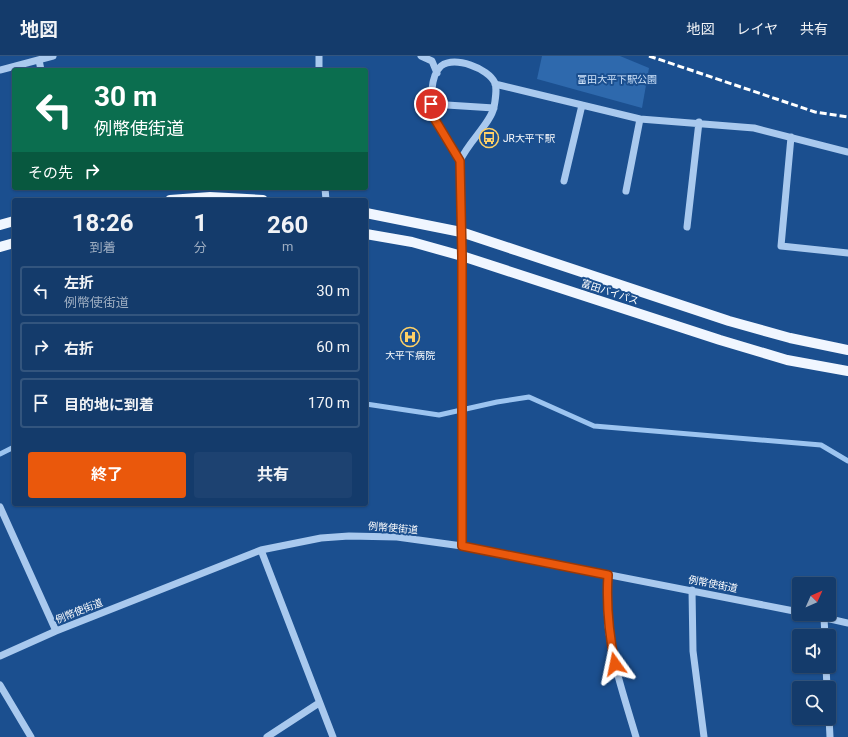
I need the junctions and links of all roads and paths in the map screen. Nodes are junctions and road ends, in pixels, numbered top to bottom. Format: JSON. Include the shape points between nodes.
{"nodes":[{"id":1,"x":53,"y":56,"type":"edge"},
{"id":2,"x":319,"y":56,"type":"edge"},
{"id":3,"x":421,"y":56,"type":"edge"},
{"id":4,"x":39,"y":60,"type":"junction"},
{"id":5,"x":40,"y":68,"type":"edge"},
{"id":6,"x":320,"y":68,"type":"edge"},
{"id":7,"x":0,"y":70,"type":"edge"},
{"id":8,"x":436,"y":73,"type":"junction"},
{"id":9,"x":495,"y":84,"type":"junction"},
{"id":10,"x":431,"y":104,"type":"junction"},
{"id":11,"x":582,"y":105,"type":"junction"},
{"id":12,"x":494,"y":108,"type":"junction"},
{"id":13,"x":640,"y":119,"type":"junction"},
{"id":14,"x":699,"y":122,"type":"junction"},
{"id":15,"x":791,"y":137,"type":"junction"},
{"id":16,"x":848,"y":152,"type":"edge"},
{"id":17,"x":460,"y":161,"type":"junction"},
{"id":18,"x":564,"y":181,"type":"dead end"},
{"id":19,"x":626,"y":191,"type":"dead end"},
{"id":20,"x":197,"y":198,"type":"edge"},
{"id":21,"x":228,"y":198,"type":"edge"},
{"id":22,"x":368,"y":213,"type":"edge"},
{"id":23,"x":12,"y":222,"type":"edge"},
{"id":24,"x":0,"y":225,"type":"edge"},
{"id":25,"x":687,"y":227,"type":"dead end"},
{"id":26,"x":461,"y":232,"type":"junction"},
{"id":27,"x":368,"y":234,"type":"edge"},
{"id":28,"x":12,"y":243,"type":"edge"},
{"id":29,"x":0,"y":246,"type":"edge"},
{"id":30,"x":848,"y":253,"type":"edge"},
{"id":31,"x":462,"y":256,"type":"junction"},
{"id":32,"x":848,"y":350,"type":"edge"},
{"id":33,"x":848,"y":371,"type":"edge"},
{"id":34,"x":0,"y":507,"type":"edge"},
{"id":35,"x":462,"y":546,"type":"junction"},
{"id":36,"x":261,"y":550,"type":"junction"},
{"id":37,"x":608,"y":575,"type":"junction"},
{"id":38,"x":692,"y":590,"type":"junction"},
{"id":39,"x":792,"y":611,"type":"edge"},
{"id":40,"x":836,"y":620,"type":"edge"},
{"id":41,"x":848,"y":623,"type":"edge"},
{"id":42,"x":56,"y":631,"type":"junction"},
{"id":43,"x":0,"y":656,"type":"edge"},
{"id":44,"x":0,"y":685,"type":"edge"},
{"id":45,"x":319,"y":703,"type":"junction"},
{"id":46,"x":829,"y":725,"type":"edge"},
{"id":47,"x":31,"y":737,"type":"edge"},
{"id":48,"x":267,"y":737,"type":"edge"},
{"id":49,"x":333,"y":737,"type":"edge"},
{"id":50,"x":636,"y":737,"type":"edge"},
{"id":51,"x":704,"y":737,"type":"edge"},
{"id":52,"x":830,"y":737,"type":"edge"}],
"edges":[{"from":1,"to":4,"type":"street"},
{"from":2,"to":6,"type":"street"},
{"from":3,"to":8,"type":"street","via":[[432,61]]},
{"from":4,"to":5,"type":"street"},
{"from":4,"to":7,"type":"street"},
{"from":8,"to":9,"type":"street","via":[[441,66],[450,62],[463,63],[487,73]]},
{"from":8,"to":10,"type":"street"},
{"from":9,"to":11,"type":"street"},
{"from":9,"to":12,"type":"street"},
{"from":10,"to":12,"type":"street"},
{"from":10,"to":17,"type":"street","via":[[434,118]]},
{"from":11,"to":13,"type":"street"},
{"from":11,"to":18,"type":"street"},
{"from":12,"to":17,"type":"street","via":[[488,121],[464,150]]},
{"from":13,"to":14,"type":"street"},
{"from":13,"to":19,"type":"street"},
{"from":14,"to":15,"type":"street","via":[[754,128]]},
{"from":14,"to":25,"type":"street"},
{"from":15,"to":16,"type":"street"},
{"from":15,"to":30,"type":"street","via":[[781,246]]},
{"from":17,"to":26,"type":"street"},
{"from":20,"to":21,"type":"main road"},
{"from":22,"to":26,"type":"main road","name":"富田バイパス"},
{"from":23,"to":24,"type":"main road"},
{"from":26,"to":31,"type":"street"},
{"from":26,"to":32,"type":"main road","name":"富田バイパス","via":[[729,321],[790,338]]},
{"from":27,"to":31,"type":"main road","name":"富田バイパス","via":[[412,242]]},
{"from":28,"to":29,"type":"main road"},
{"from":31,"to":33,"type":"main road","name":"富田バイパス","via":[[787,360]]},
{"from":31,"to":35,"type":"street"},
{"from":34,"to":42,"type":"street"},
{"from":35,"to":36,"type":"street","name":"例幣使街道","via":[[397,537],[349,536],[322,538]]},
{"from":35,"to":37,"type":"street","name":"例幣使街道"},
{"from":36,"to":42,"type":"street","name":"例幣使街道"},
{"from":36,"to":45,"type":"street"},
{"from":37,"to":38,"type":"street","name":"例幣使街道"},
{"from":37,"to":50,"type":"street","via":[[609,633],[619,680]]},
{"from":38,"to":39,"type":"street","name":"例幣使街道"},
{"from":38,"to":51,"type":"street","via":[[693,651]]},
{"from":40,"to":41,"type":"street"},
{"from":42,"to":43,"type":"street","name":"例幣使街道"},
{"from":44,"to":47,"type":"street"},
{"from":45,"to":48,"type":"street"},
{"from":45,"to":49,"type":"street"},
{"from":46,"to":52,"type":"street"}]}
